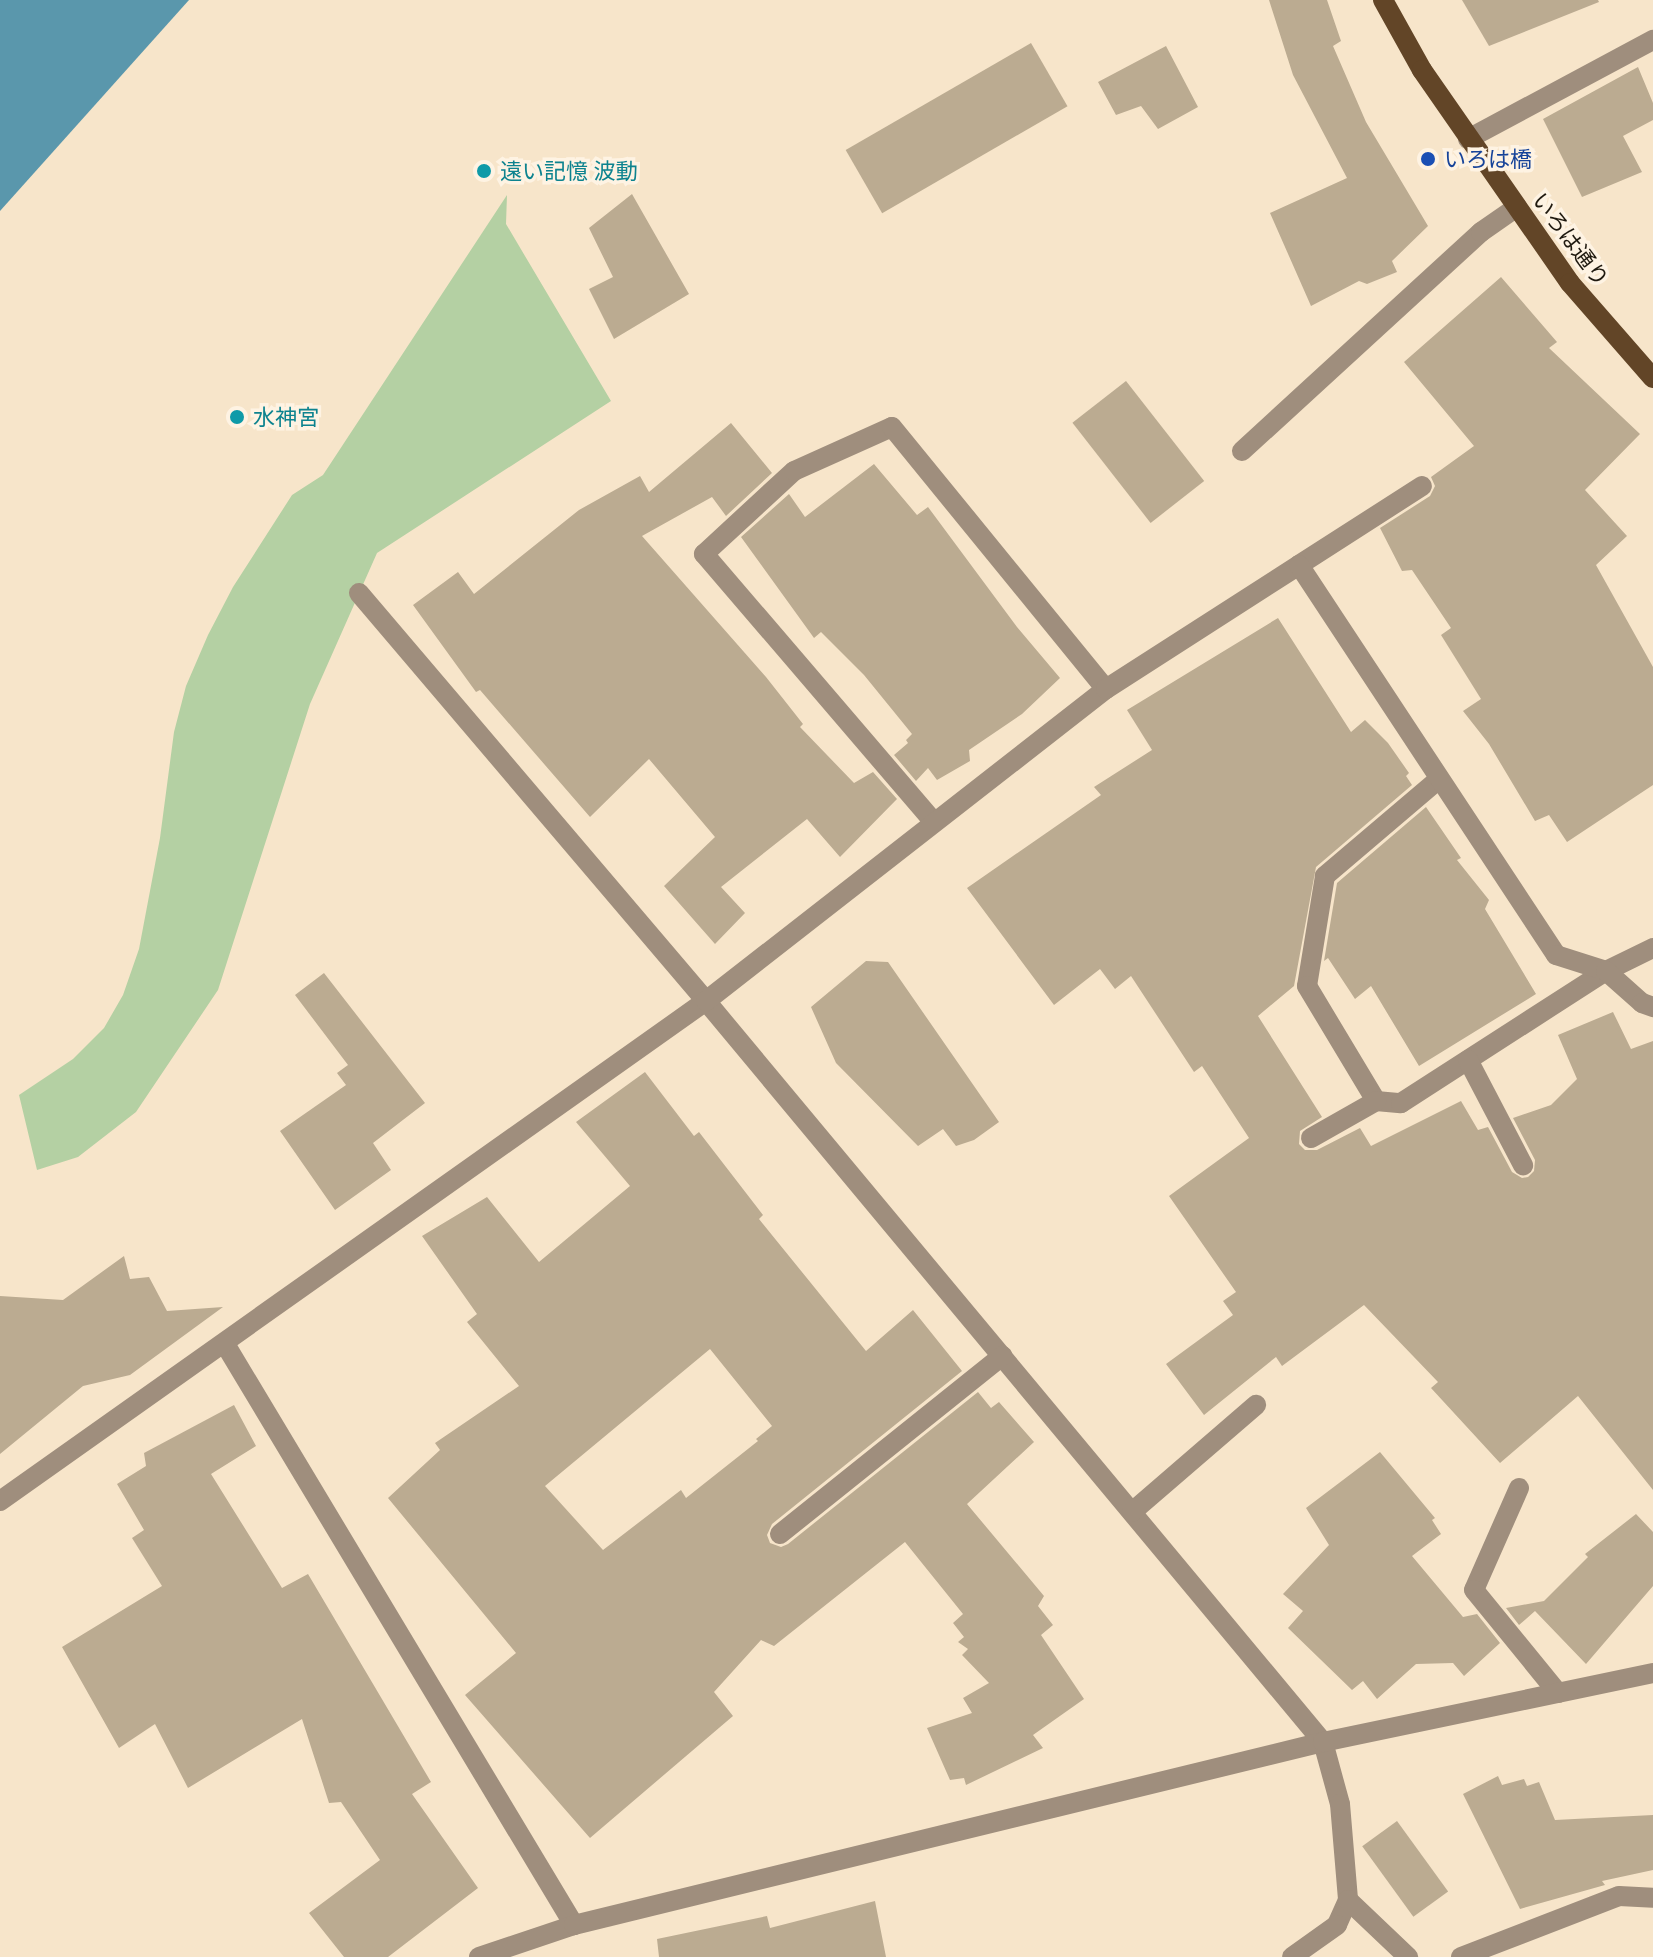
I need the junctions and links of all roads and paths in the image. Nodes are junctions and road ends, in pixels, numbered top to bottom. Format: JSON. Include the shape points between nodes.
{"nodes":[{"id":1,"x":1383,"y":0,"type":"edge"},
{"id":2,"x":1653,"y":40,"type":"edge"},
{"id":3,"x":1468,"y":139,"type":"junction"},
{"id":4,"x":1517,"y":207,"type":"junction"},
{"id":5,"x":1653,"y":378,"type":"edge"},
{"id":6,"x":1242,"y":451,"type":"dead end"},
{"id":7,"x":1422,"y":486,"type":"dead end"},
{"id":8,"x":1299,"y":565,"type":"junction"},
{"id":9,"x":359,"y":593,"type":"dead end"},
{"id":10,"x":1106,"y":689,"type":"junction"},
{"id":11,"x":1439,"y":779,"type":"junction"},
{"id":12,"x":933,"y":821,"type":"junction"},
{"id":13,"x":1653,"y":948,"type":"edge"},
{"id":14,"x":1606,"y":971,"type":"junction"},
{"id":15,"x":706,"y":1001,"type":"junction"},
{"id":16,"x":1653,"y":1007,"type":"edge"},
{"id":17,"x":1468,"y":1060,"type":"junction"},
{"id":18,"x":1376,"y":1101,"type":"junction"},
{"id":19,"x":1311,"y":1138,"type":"dead end"},
{"id":20,"x":1523,"y":1165,"type":"dead end"},
{"id":21,"x":225,"y":1344,"type":"junction"},
{"id":22,"x":1002,"y":1356,"type":"junction"},
{"id":23,"x":1256,"y":1405,"type":"dead end"},
{"id":24,"x":1519,"y":1488,"type":"dead end"},
{"id":25,"x":0,"y":1501,"type":"edge"},
{"id":26,"x":1132,"y":1512,"type":"junction"},
{"id":27,"x":780,"y":1534,"type":"dead end"},
{"id":28,"x":1653,"y":1673,"type":"edge"},
{"id":29,"x":1558,"y":1693,"type":"junction"},
{"id":30,"x":1323,"y":1742,"type":"junction"},
{"id":31,"x":1653,"y":1898,"type":"edge"},
{"id":32,"x":1348,"y":1900,"type":"junction"},
{"id":33,"x":574,"y":1925,"type":"junction"},
{"id":34,"x":479,"y":1957,"type":"edge"},
{"id":35,"x":1292,"y":1957,"type":"edge"},
{"id":36,"x":1408,"y":1957,"type":"edge"},
{"id":37,"x":1461,"y":1957,"type":"edge"}],
"edges":[{"from":1,"to":3,"type":"main road","name":"いろは通り"},
{"from":2,"to":3,"type":"street"},
{"from":3,"to":4,"type":"main road","name":"いろは通り"},
{"from":4,"to":5,"type":"main road","name":"いろは通り","via":[[1570,283]]},
{"from":4,"to":6,"type":"street","via":[[1481,232]]},
{"from":7,"to":8,"type":"street"},
{"from":8,"to":10,"type":"street"},
{"from":8,"to":11,"type":"street"},
{"from":9,"to":15,"type":"street"},
{"from":10,"to":12,"type":"street"},
{"from":10,"to":12,"type":"street","via":[[892,427],[794,471],[704,554]]},
{"from":11,"to":14,"type":"street","via":[[1556,955]]},
{"from":11,"to":18,"type":"street","via":[[1325,876],[1307,986]]},
{"from":12,"to":15,"type":"street"},
{"from":13,"to":14,"type":"street"},
{"from":14,"to":16,"type":"street"},
{"from":14,"to":17,"type":"street"},
{"from":15,"to":21,"type":"street"},
{"from":15,"to":22,"type":"street"},
{"from":17,"to":18,"type":"street","via":[[1401,1103]]},
{"from":17,"to":20,"type":"street"},
{"from":18,"to":19,"type":"street"},
{"from":21,"to":25,"type":"street"},
{"from":21,"to":33,"type":"street"},
{"from":22,"to":26,"type":"street"},
{"from":22,"to":27,"type":"street"},
{"from":23,"to":26,"type":"street"},
{"from":24,"to":29,"type":"street","via":[[1474,1590]]},
{"from":26,"to":30,"type":"street"},
{"from":28,"to":29,"type":"street"},
{"from":29,"to":30,"type":"street"},
{"from":30,"to":32,"type":"street","via":[[1340,1804]]},
{"from":30,"to":33,"type":"street"},
{"from":31,"to":37,"type":"street","via":[[1619,1896]]},
{"from":32,"to":35,"type":"street","via":[[1337,1925]]},
{"from":32,"to":36,"type":"street"},
{"from":33,"to":34,"type":"street"}]}
